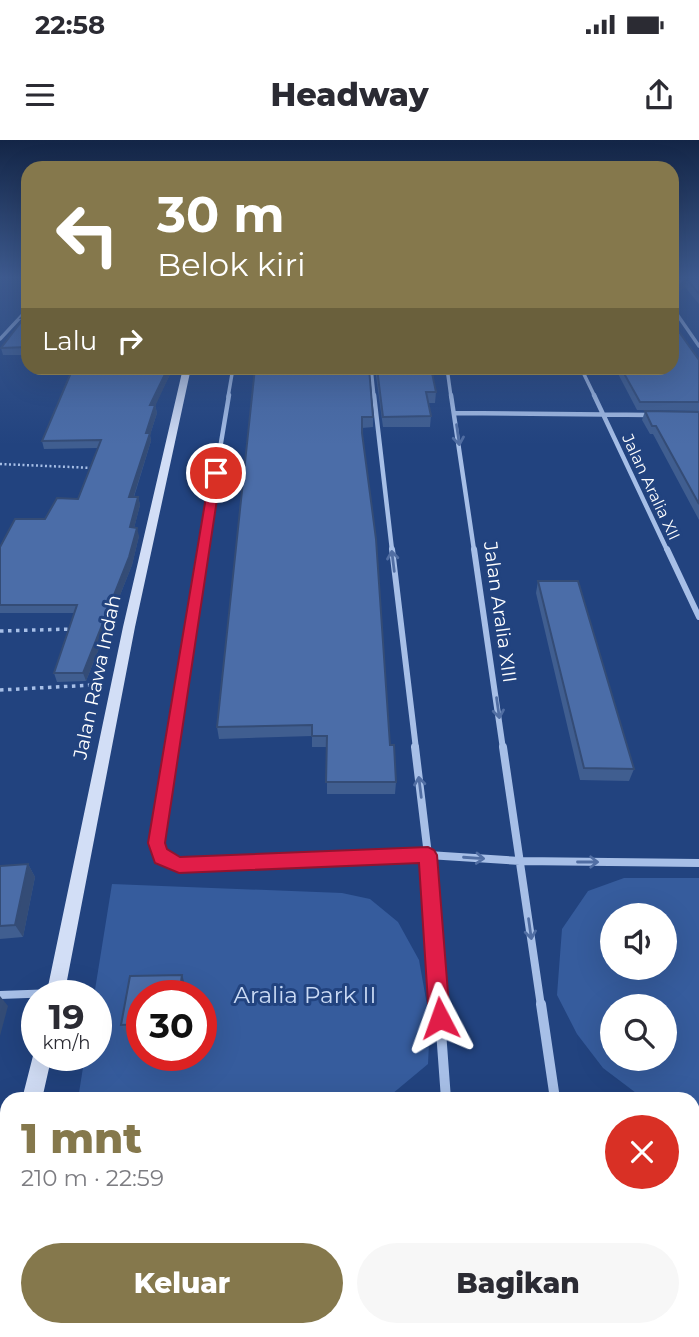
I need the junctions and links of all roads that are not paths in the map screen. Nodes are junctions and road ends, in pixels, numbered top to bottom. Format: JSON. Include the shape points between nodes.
{"nodes":[{"id":1,"x":185,"y":375,"type":"edge"},
{"id":2,"x":232,"y":375,"type":"edge"},
{"id":3,"x":372,"y":375,"type":"edge"},
{"id":4,"x":448,"y":375,"type":"edge"},
{"id":5,"x":584,"y":375,"type":"edge"},
{"id":6,"x":455,"y":414,"type":"junction"},
{"id":7,"x":604,"y":415,"type":"junction"},
{"id":8,"x":658,"y":415,"type":"edge"},
{"id":9,"x":699,"y":617,"type":"edge"},
{"id":10,"x":428,"y":855,"type":"junction"},
{"id":11,"x":520,"y":862,"type":"junction"},
{"id":12,"x":699,"y":863,"type":"edge"},
{"id":13,"x":58,"y":980,"type":"edge"},
{"id":14,"x":0,"y":995,"type":"edge"},
{"id":15,"x":21,"y":995,"type":"edge"},
{"id":16,"x":38,"y":1071,"type":"edge"},
{"id":17,"x":33,"y":1092,"type":"edge"},
{"id":18,"x":445,"y":1092,"type":"edge"},
{"id":19,"x":554,"y":1092,"type":"edge"}],
"edges":[{"from":1,"to":13,"type":"street","name":"Jalan Rawa Indah"},
{"from":2,"to":10,"type":"street","via":[[158,849],[162,858],[179,865]]},
{"from":10,"to":3,"type":"street","one_way":true},
{"from":4,"to":6,"type":"street","name":"Jalan Aralia XIII"},
{"from":5,"to":7,"type":"street","name":"Jalan Aralia XII"},
{"from":6,"to":7,"type":"street"},
{"from":6,"to":11,"type":"street","name":"Jalan Aralia XIII","one_way":true},
{"from":7,"to":8,"type":"street"},
{"from":7,"to":9,"type":"street","name":"Jalan Aralia XII"},
{"from":10,"to":11,"type":"street","one_way":true},
{"from":10,"to":18,"type":"street"},
{"from":11,"to":12,"type":"street","one_way":true},
{"from":11,"to":19,"type":"street","name":"Jalan Aralia XIII","one_way":true},
{"from":14,"to":15,"type":"street"},
{"from":16,"to":17,"type":"street"}]}
